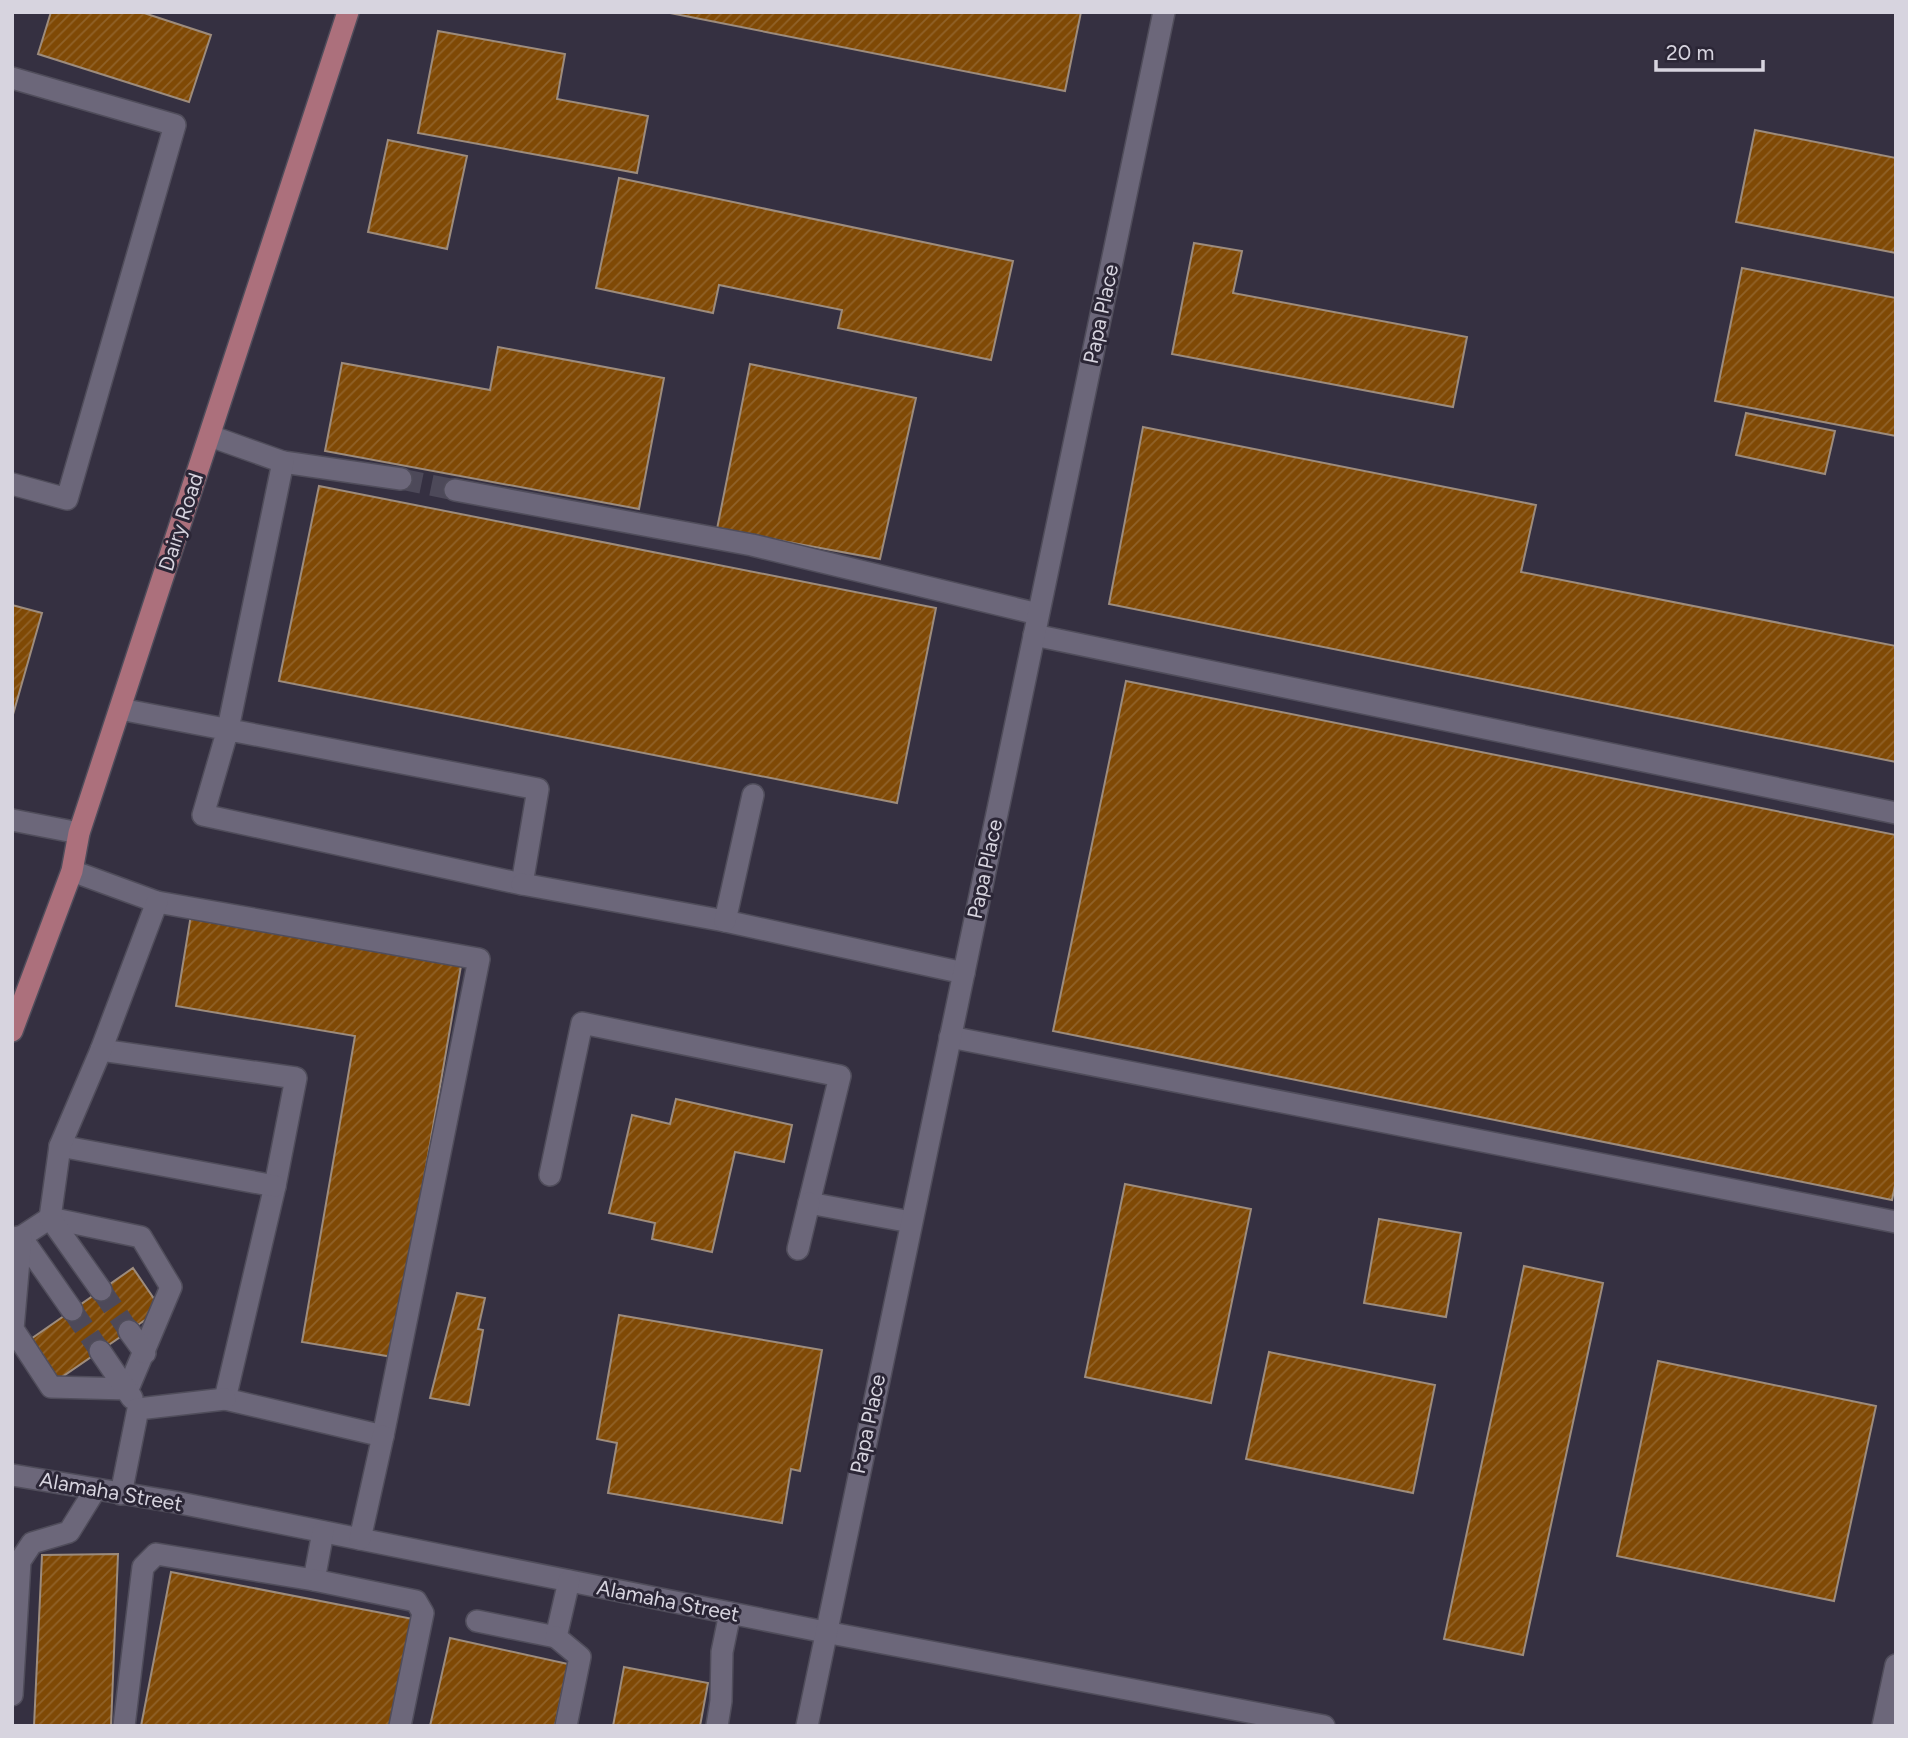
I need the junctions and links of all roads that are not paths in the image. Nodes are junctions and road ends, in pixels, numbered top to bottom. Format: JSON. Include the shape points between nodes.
{"nodes":[{"id":1,"x":348,"y":12,"type":"edge"},
{"id":2,"x":1164,"y":12,"type":"edge"},
{"id":3,"x":12,"y":78,"type":"edge"},
{"id":4,"x":210,"y":436,"type":"junction"},
{"id":5,"x":283,"y":462,"type":"junction"},
{"id":6,"x":401,"y":479,"type":"tunnel mouth"},
{"id":7,"x":12,"y":484,"type":"edge"},
{"id":8,"x":455,"y":490,"type":"tunnel mouth"},
{"id":9,"x":1036,"y":625,"type":"junction"},
{"id":10,"x":120,"y":709,"type":"junction"},
{"id":11,"x":228,"y":729,"type":"junction"},
{"id":12,"x":753,"y":795,"type":"dead end"},
{"id":13,"x":1896,"y":813,"type":"edge"},
{"id":14,"x":12,"y":820,"type":"edge"},
{"id":15,"x":79,"y":833,"type":"junction"},
{"id":16,"x":72,"y":871,"type":"junction"},
{"id":17,"x":522,"y":884,"type":"junction"},
{"id":18,"x":157,"y":902,"type":"junction"},
{"id":19,"x":725,"y":921,"type":"junction"},
{"id":20,"x":964,"y":973,"type":"junction"},
{"id":21,"x":12,"y":1031,"type":"edge"},
{"id":22,"x":950,"y":1037,"type":"junction"},
{"id":23,"x":101,"y":1050,"type":"junction"},
{"id":24,"x":60,"y":1146,"type":"junction"},
{"id":25,"x":550,"y":1175,"type":"dead end"},
{"id":26,"x":275,"y":1186,"type":"junction"},
{"id":27,"x":809,"y":1203,"type":"junction"},
{"id":28,"x":50,"y":1218,"type":"junction"},
{"id":29,"x":911,"y":1222,"type":"junction"},
{"id":30,"x":1896,"y":1222,"type":"edge"},
{"id":31,"x":17,"y":1236,"type":"edge"},
{"id":32,"x":798,"y":1249,"type":"dead end"},
{"id":33,"x":101,"y":1290,"type":"tunnel mouth"},
{"id":34,"x":72,"y":1311,"type":"tunnel mouth"},
{"id":35,"x":129,"y":1331,"type":"tunnel mouth"},
{"id":36,"x":100,"y":1351,"type":"tunnel mouth"},
{"id":37,"x":145,"y":1353,"type":"junction"},
{"id":38,"x":128,"y":1389,"type":"junction"},
{"id":39,"x":225,"y":1399,"type":"junction"},
{"id":40,"x":138,"y":1409,"type":"junction"},
{"id":41,"x":383,"y":1436,"type":"junction"},
{"id":42,"x":12,"y":1475,"type":"edge"},
{"id":43,"x":95,"y":1490,"type":"junction"},
{"id":44,"x":121,"y":1494,"type":"junction"},
{"id":45,"x":323,"y":1532,"type":"junction"},
{"id":46,"x":360,"y":1539,"type":"junction"},
{"id":47,"x":314,"y":1580,"type":"junction"},
{"id":48,"x":569,"y":1581,"type":"junction"},
{"id":49,"x":730,"y":1613,"type":"junction"},
{"id":50,"x":477,"y":1621,"type":"dead end"},
{"id":51,"x":825,"y":1632,"type":"junction"},
{"id":52,"x":556,"y":1637,"type":"junction"},
{"id":53,"x":1896,"y":1665,"type":"edge"},
{"id":54,"x":12,"y":1695,"type":"edge"},
{"id":55,"x":1230,"y":1717,"type":"edge"},
{"id":56,"x":124,"y":1726,"type":"edge"},
{"id":57,"x":400,"y":1726,"type":"edge"},
{"id":58,"x":566,"y":1726,"type":"edge"},
{"id":59,"x":717,"y":1726,"type":"edge"},
{"id":60,"x":807,"y":1726,"type":"edge"},
{"id":61,"x":1324,"y":1726,"type":"edge"},
{"id":62,"x":1883,"y":1726,"type":"edge"}],
"edges":[{"from":1,"to":4,"type":"main road","name":"Dairy Road"},
{"from":2,"to":9,"type":"street","name":"Papa Place"},
{"from":3,"to":7,"type":"street","via":[[175,125],[67,499]]},
{"from":4,"to":5,"type":"street"},
{"from":4,"to":10,"type":"main road","name":"Dairy Road"},
{"from":5,"to":6,"type":"street"},
{"from":5,"to":11,"type":"street"},
{"from":8,"to":9,"type":"street","via":[[752,545]]},
{"from":9,"to":13,"type":"street"},
{"from":9,"to":20,"type":"street","name":"Papa Place"},
{"from":10,"to":11,"type":"street"},
{"from":10,"to":15,"type":"main road","name":"Dairy Road"},
{"from":11,"to":17,"type":"street","via":[[538,789]]},
{"from":11,"to":17,"type":"street","via":[[203,815]]},
{"from":12,"to":19,"type":"street"},
{"from":14,"to":15,"type":"street"},
{"from":15,"to":16,"type":"main road","name":"Dairy Road"},
{"from":16,"to":18,"type":"street"},
{"from":16,"to":21,"type":"main road","name":"Dairy Road"},
{"from":17,"to":19,"type":"street"},
{"from":18,"to":23,"type":"street"},
{"from":18,"to":41,"type":"street","via":[[479,959]]},
{"from":19,"to":20,"type":"street"},
{"from":20,"to":22,"type":"street","name":"Papa Place"},
{"from":22,"to":29,"type":"street","name":"Papa Place"},
{"from":22,"to":30,"type":"street"},
{"from":23,"to":24,"type":"street"},
{"from":23,"to":26,"type":"street","via":[[296,1079]]},
{"from":24,"to":26,"type":"street"},
{"from":24,"to":28,"type":"street"},
{"from":25,"to":27,"type":"street","via":[[582,1023],[839,1076]]},
{"from":26,"to":39,"type":"street"},
{"from":27,"to":29,"type":"street"},
{"from":27,"to":32,"type":"street"},
{"from":28,"to":31,"type":"street"},
{"from":28,"to":33,"type":"street"},
{"from":28,"to":37,"type":"street","via":[[141,1237],[171,1287]]},
{"from":29,"to":51,"type":"street","name":"Papa Place"},
{"from":31,"to":34,"type":"street"},
{"from":31,"to":38,"type":"street","via":[[13,1329],[51,1387]]},
{"from":35,"to":37,"type":"street"},
{"from":36,"to":38,"type":"street"},
{"from":37,"to":38,"type":"street"},
{"from":38,"to":40,"type":"street"},
{"from":39,"to":40,"type":"street"},
{"from":39,"to":41,"type":"street"},
{"from":40,"to":44,"type":"street"},
{"from":41,"to":46,"type":"street"},
{"from":42,"to":43,"type":"street","name":"Alamaha Street"},
{"from":43,"to":44,"type":"street","name":"Alamaha Street"},
{"from":43,"to":54,"type":"street","via":[[69,1532],[32,1544],[20,1561]]},
{"from":44,"to":45,"type":"street","name":"Alamaha Street"},
{"from":45,"to":46,"type":"street","name":"Alamaha Street"},
{"from":45,"to":47,"type":"street"},
{"from":46,"to":48,"type":"street","name":"Alamaha Street"},
{"from":47,"to":56,"type":"street","via":[[156,1554],[143,1567]]},
{"from":47,"to":57,"type":"street","via":[[416,1601],[423,1613]]},
{"from":48,"to":49,"type":"street","name":"Alamaha Street"},
{"from":48,"to":52,"type":"street"},
{"from":49,"to":51,"type":"street","name":"Alamaha Street"},
{"from":49,"to":59,"type":"street"},
{"from":50,"to":52,"type":"street"},
{"from":51,"to":55,"type":"street","name":"Alamaha Street"},
{"from":51,"to":60,"type":"street","name":"Papa Place"},
{"from":52,"to":58,"type":"street","via":[[580,1657]]},
{"from":53,"to":62,"type":"street"},
{"from":55,"to":61,"type":"street","name":"Alamaha Street"}]}
